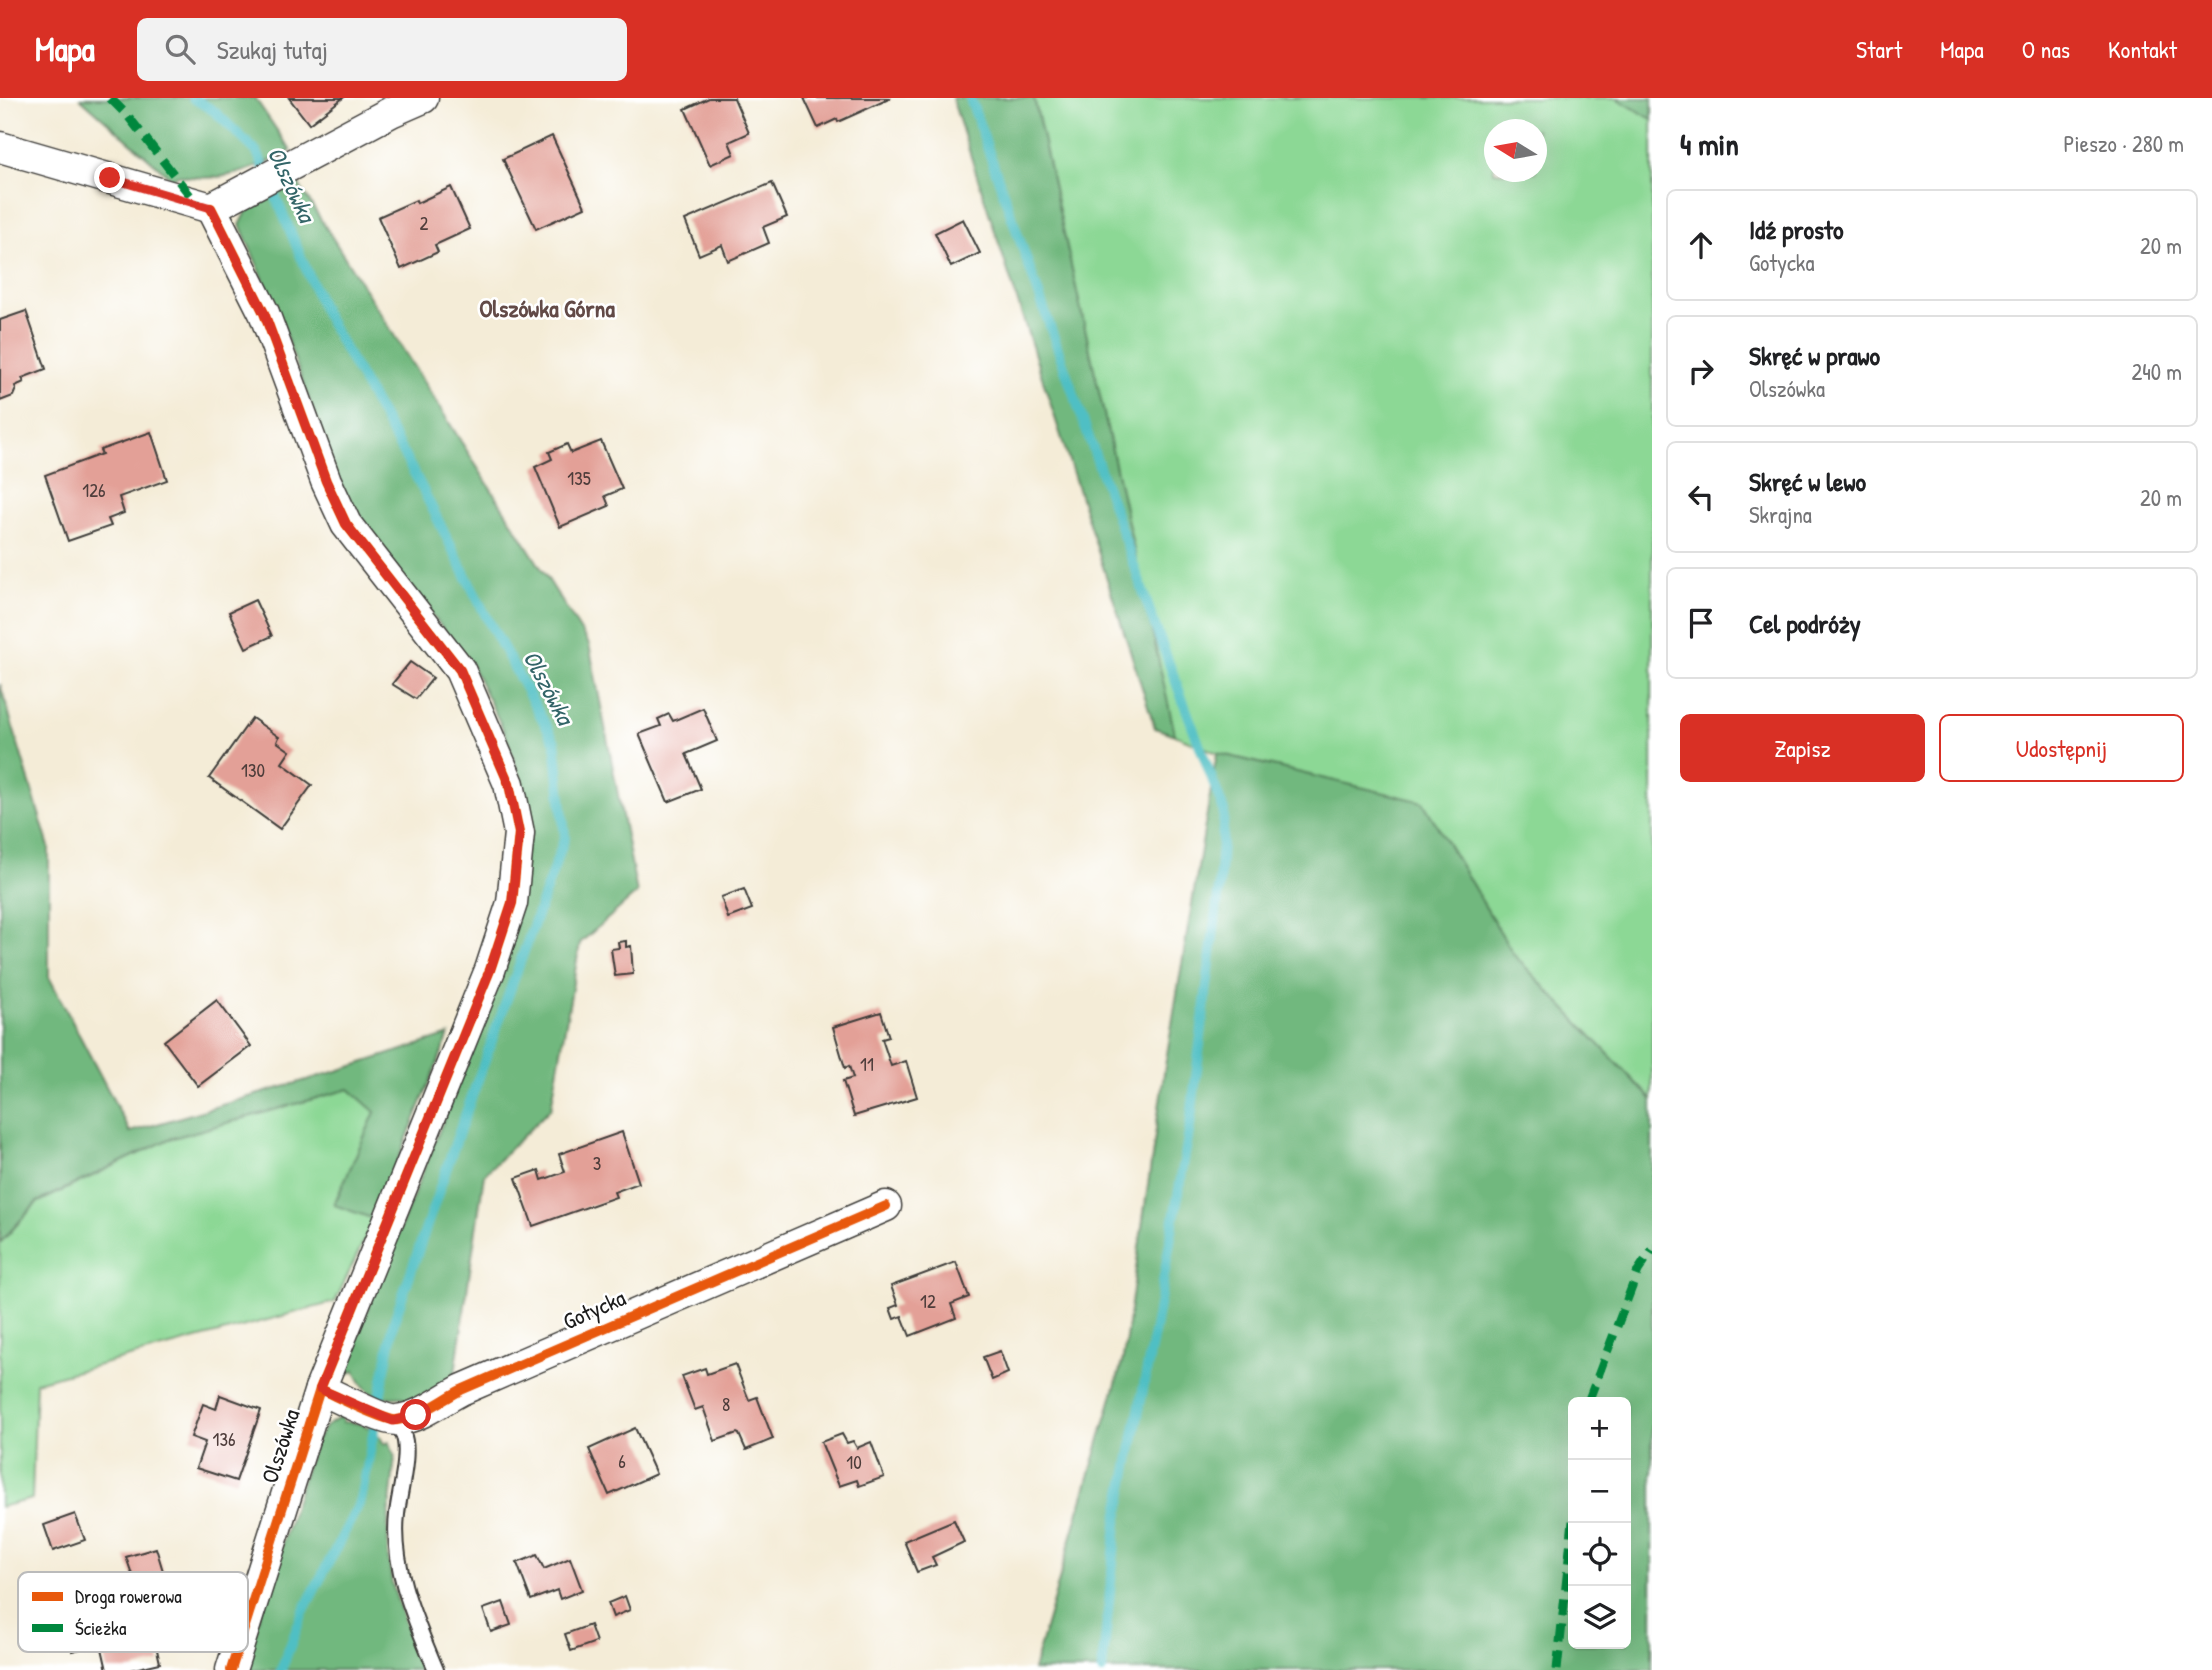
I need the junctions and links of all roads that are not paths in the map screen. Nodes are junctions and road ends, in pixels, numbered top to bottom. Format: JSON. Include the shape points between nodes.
{"nodes":[{"id":1,"x":423,"y":98,"type":"edge"},
{"id":2,"x":0,"y":147,"type":"edge"},
{"id":3,"x":211,"y":208,"type":"junction"},
{"id":4,"x":886,"y":1206,"type":"dead end"},
{"id":5,"x":333,"y":1395,"type":"junction"},
{"id":6,"x":393,"y":1421,"type":"junction"},
{"id":7,"x":248,"y":1624,"type":"edge"},
{"id":8,"x":238,"y":1652,"type":"edge"},
{"id":9,"x":231,"y":1670,"type":"edge"},
{"id":10,"x":436,"y":1670,"type":"edge"}],
"edges":[{"from":1,"to":3,"type":"street"},
{"from":2,"to":3,"type":"street"},
{"from":3,"to":5,"type":"street","name":"Olszówka","via":[[264,313],[346,524],[460,670],[509,784],[519,833],[512,903],[490,970]]},
{"from":4,"to":6,"type":"street","name":"Gotycka","via":[[461,1390],[416,1415]]},
{"from":5,"to":6,"type":"street"},
{"from":5,"to":7,"type":"street","name":"Olszówka"},
{"from":6,"to":10,"type":"lane","via":[[404,1436],[405,1454],[397,1518],[400,1568]]},
{"from":8,"to":9,"type":"street","name":"Olszówka"}]}
